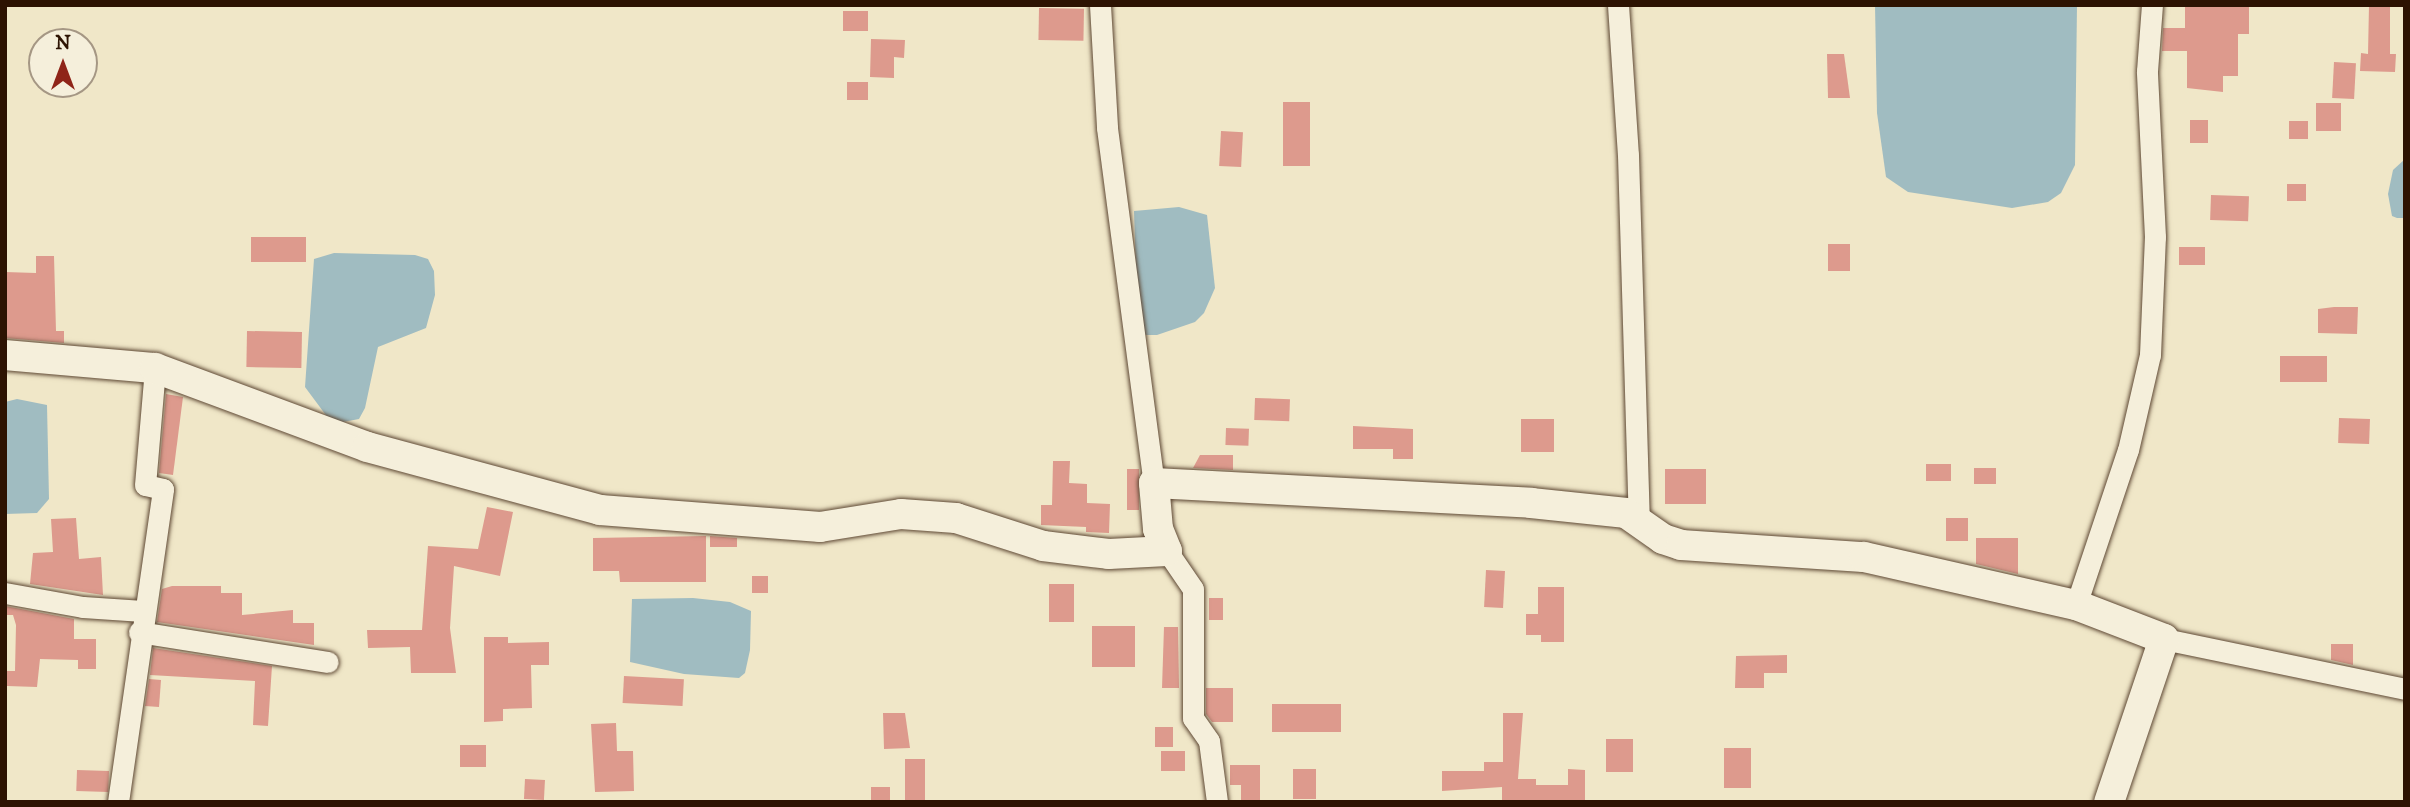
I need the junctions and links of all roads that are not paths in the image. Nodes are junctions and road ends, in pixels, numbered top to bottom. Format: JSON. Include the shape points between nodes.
{"nodes":[{"id":1,"x":1100,"y":5,"type":"edge"},
{"id":2,"x":1618,"y":5,"type":"edge"},
{"id":3,"x":2152,"y":5,"type":"edge"},
{"id":4,"x":5,"y":355,"type":"edge"},
{"id":5,"x":155,"y":368,"type":"junction"},
{"id":6,"x":1154,"y":483,"type":"junction"},
{"id":7,"x":1639,"y":521,"type":"junction"},
{"id":8,"x":1167,"y":551,"type":"junction"},
{"id":9,"x":5,"y":593,"type":"edge"},
{"id":10,"x":2076,"y":606,"type":"junction"},
{"id":11,"x":144,"y":611,"type":"junction"},
{"id":12,"x":139,"y":632,"type":"junction"},
{"id":13,"x":2164,"y":639,"type":"junction"},
{"id":14,"x":328,"y":662,"type":"dead end"},
{"id":15,"x":2405,"y":689,"type":"edge"},
{"id":16,"x":118,"y":802,"type":"edge"},
{"id":17,"x":1217,"y":802,"type":"edge"},
{"id":18,"x":2109,"y":802,"type":"edge"}],
"edges":[{"from":1,"to":6,"type":"street","via":[[1107,128]]},
{"from":2,"to":7,"type":"street","via":[[1628,155]]},
{"from":3,"to":10,"type":"street","via":[[2147,71],[2155,237],[2150,355],[2128,450]]},
{"from":4,"to":5,"type":"street"},
{"from":5,"to":8,"type":"street","via":[[367,447],[600,510],[820,527],[901,514],[956,518],[1043,546],[1109,554]]},
{"from":5,"to":11,"type":"street","via":[[145,485],[163,489]]},
{"from":6,"to":7,"type":"street","via":[[1531,503],[1626,513]]},
{"from":6,"to":8,"type":"street","via":[[1158,529]]},
{"from":7,"to":10,"type":"street","via":[[1663,540],[1681,545],[1864,557]]},
{"from":8,"to":17,"type":"street","via":[[1193,589],[1193,718],[1209,741]]},
{"from":9,"to":11,"type":"street","via":[[83,607]]},
{"from":10,"to":13,"type":"street"},
{"from":11,"to":12,"type":"street"},
{"from":12,"to":14,"type":"street"},
{"from":12,"to":16,"type":"street"},
{"from":13,"to":15,"type":"street"},
{"from":13,"to":18,"type":"street"}]}
